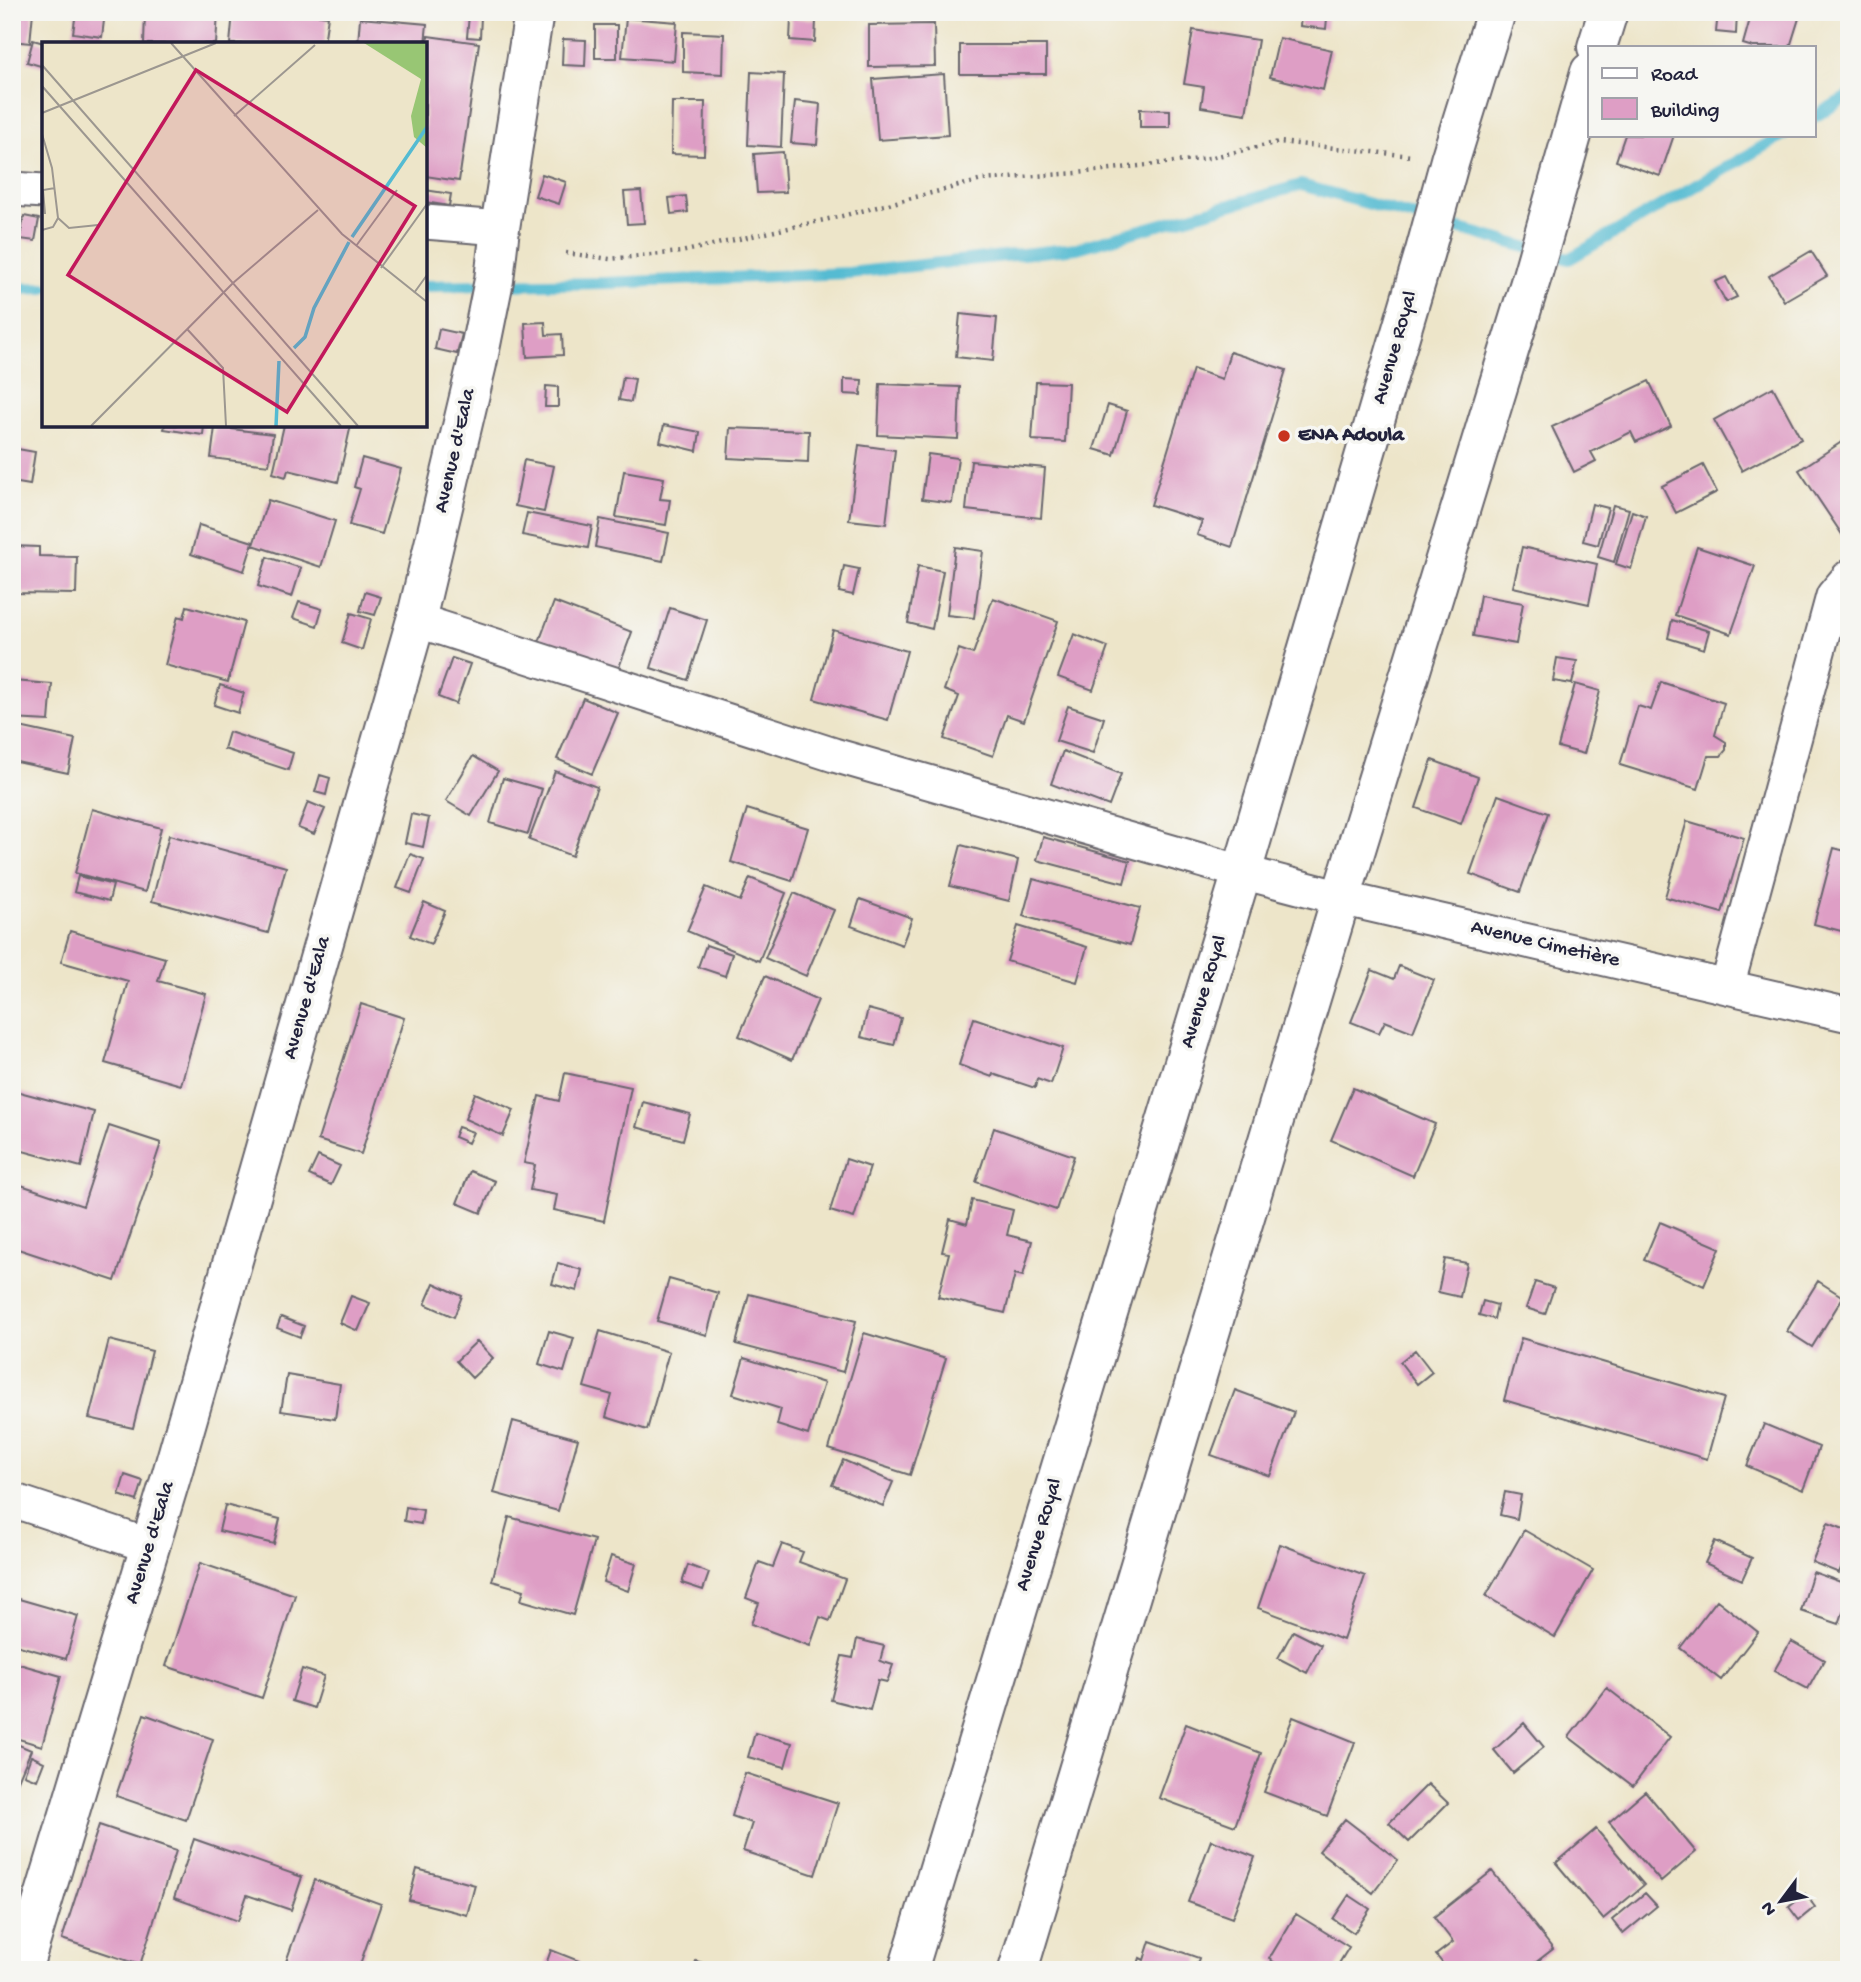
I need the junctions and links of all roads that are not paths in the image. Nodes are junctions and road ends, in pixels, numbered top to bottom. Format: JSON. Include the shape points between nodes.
{"nodes":[{"id":1,"x":534,"y":12,"type":"edge"},
{"id":2,"x":1496,"y":12,"type":"edge"},
{"id":3,"x":1608,"y":12,"type":"edge"},
{"id":4,"x":1597,"y":46,"type":"edge"},
{"id":5,"x":1588,"y":79,"type":"edge"},
{"id":6,"x":12,"y":189,"type":"edge"},
{"id":7,"x":42,"y":191,"type":"edge"},
{"id":8,"x":427,"y":223,"type":"edge"},
{"id":9,"x":498,"y":244,"type":"junction"},
{"id":10,"x":1849,"y":577,"type":"edge"},
{"id":11,"x":416,"y":620,"type":"junction"},
{"id":12,"x":1242,"y":872,"type":"junction"},
{"id":13,"x":1341,"y":898,"type":"junction"},
{"id":14,"x":1727,"y":986,"type":"junction"},
{"id":15,"x":1849,"y":1014,"type":"edge"},
{"id":16,"x":12,"y":1500,"type":"edge"},
{"id":17,"x":150,"y":1546,"type":"junction"},
{"id":18,"x":22,"y":1970,"type":"edge"},
{"id":19,"x":908,"y":1970,"type":"edge"},
{"id":20,"x":1018,"y":1970,"type":"edge"}],
"edges":[{"from":1,"to":9,"type":"street","name":"Avenue d'Eala"},
{"from":2,"to":12,"type":"street","name":"Avenue Royal"},
{"from":3,"to":4,"type":"street"},
{"from":5,"to":13,"type":"street"},
{"from":6,"to":7,"type":"street"},
{"from":8,"to":9,"type":"street"},
{"from":9,"to":11,"type":"street","name":"Avenue d'Eala","via":[[477,364]]},
{"from":10,"to":14,"type":"street","via":[[1833,596]]},
{"from":11,"to":12,"type":"street","name":"Avenue Cimetière","via":[[834,755]]},
{"from":11,"to":17,"type":"street","name":"Avenue d'Eala"},
{"from":12,"to":13,"type":"street","name":"Avenue Cimetière"},
{"from":12,"to":19,"type":"street","name":"Avenue Royal"},
{"from":13,"to":14,"type":"street","name":"Avenue Cimetière"},
{"from":13,"to":20,"type":"street"},
{"from":14,"to":15,"type":"street","name":"Avenue Cimetière"},
{"from":16,"to":17,"type":"street"},
{"from":17,"to":18,"type":"street","name":"Avenue d'Eala"}]}
